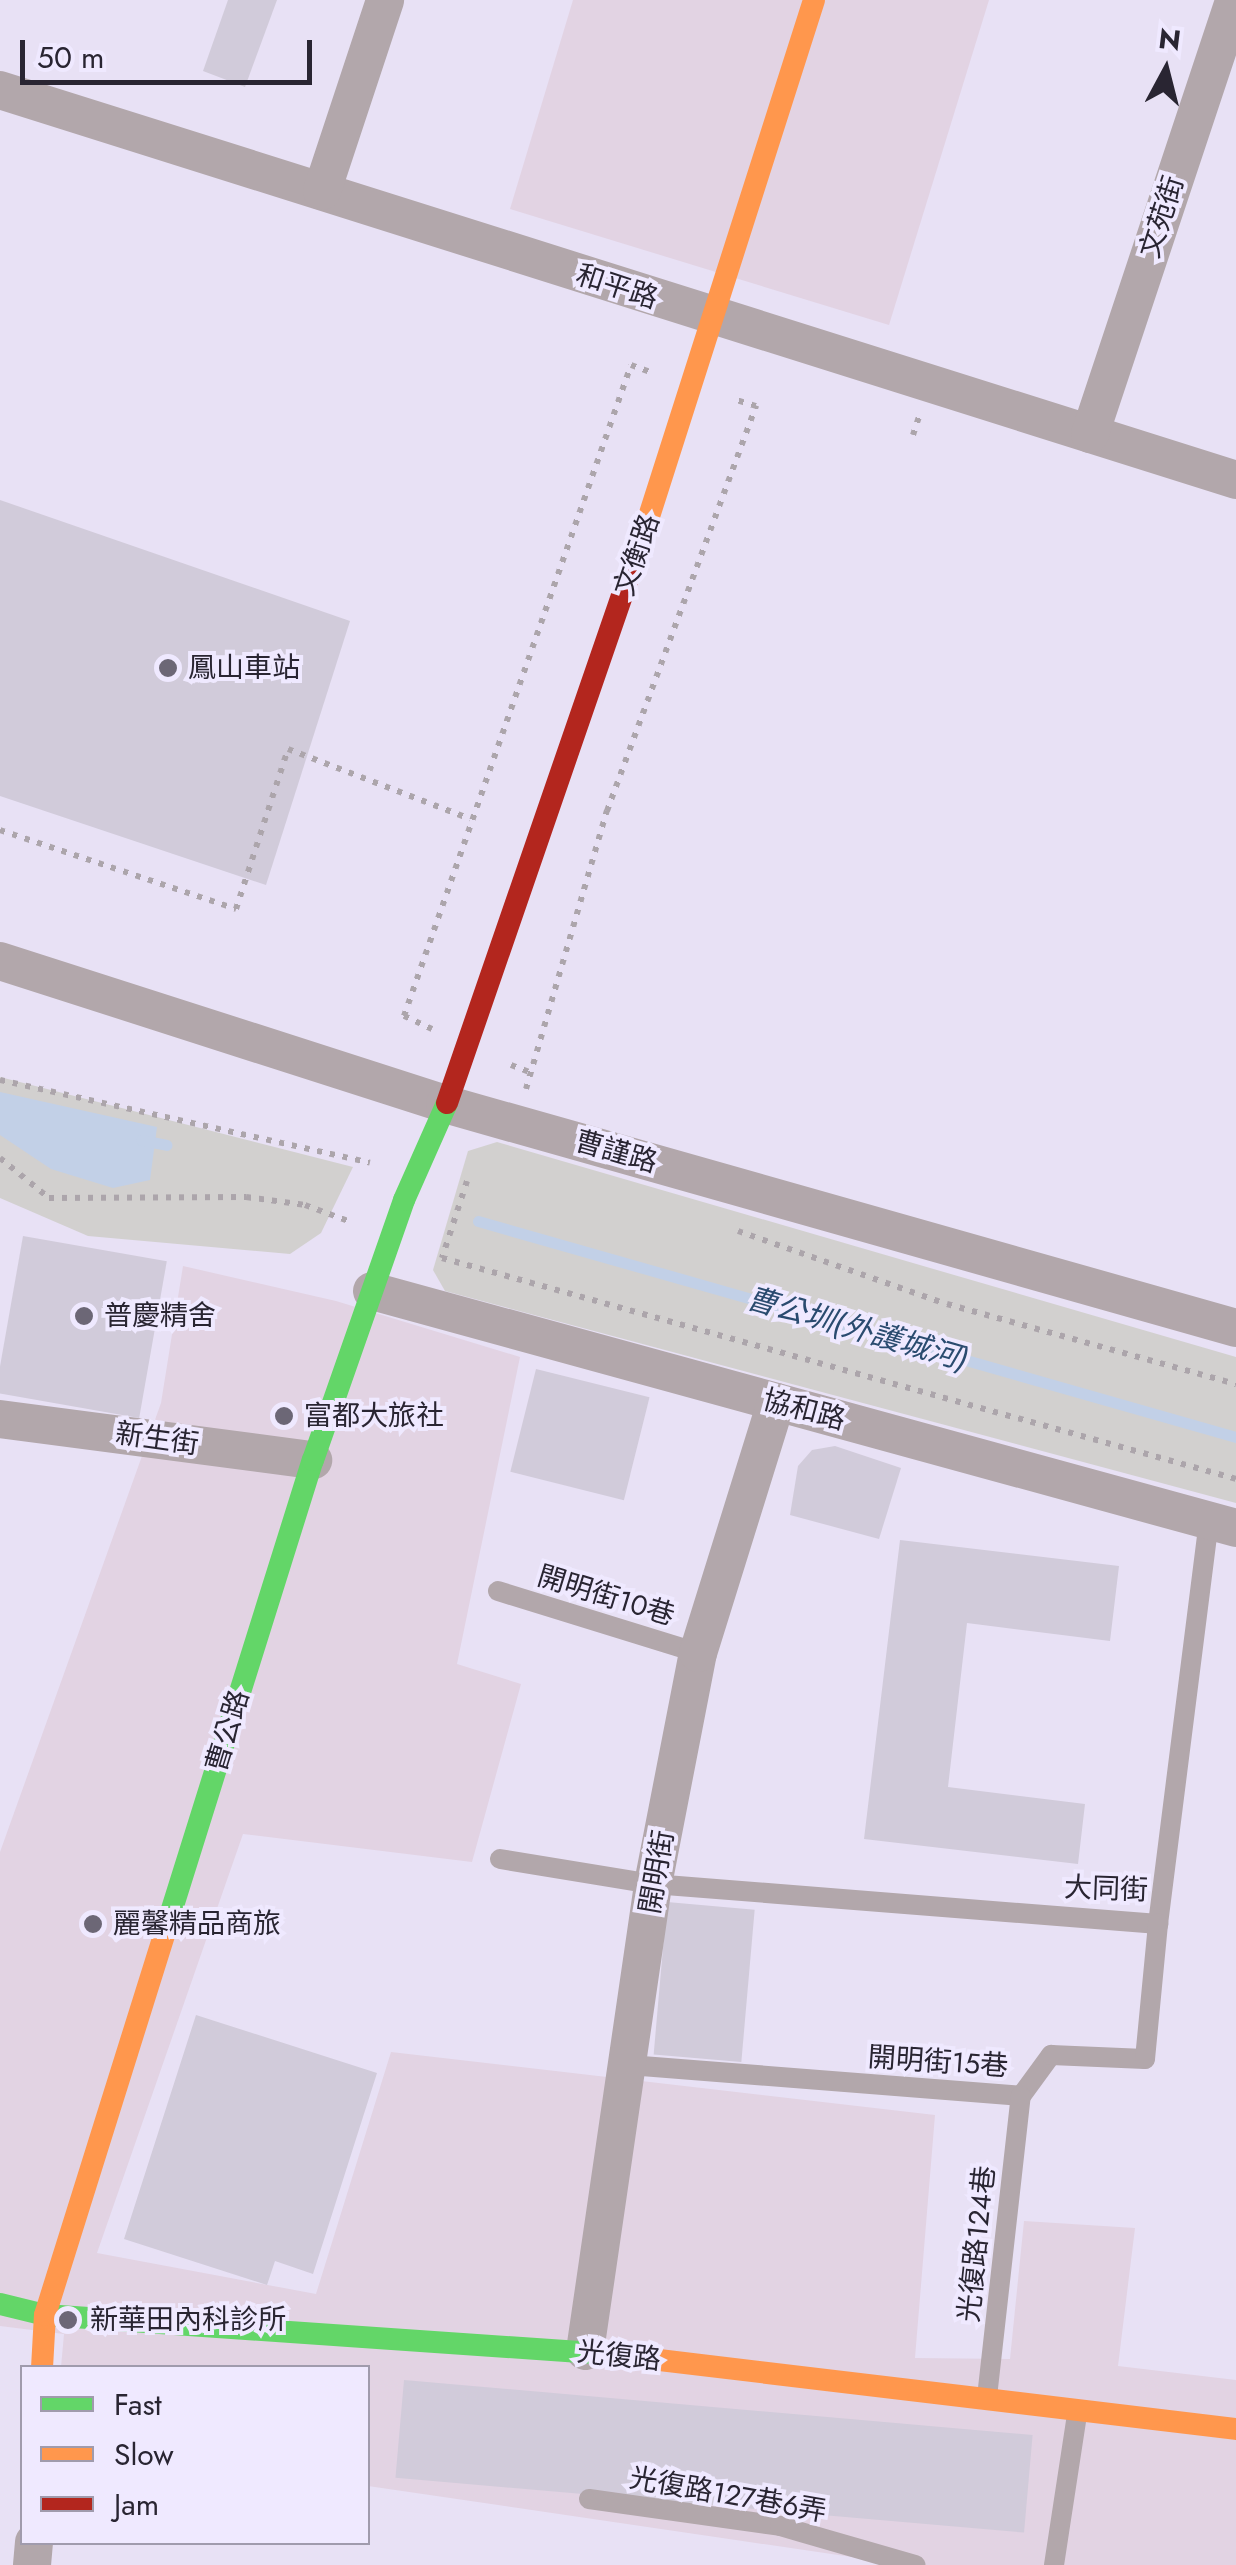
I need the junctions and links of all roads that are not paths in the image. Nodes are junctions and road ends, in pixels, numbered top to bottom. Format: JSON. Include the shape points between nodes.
{"nodes":[{"id":1,"x":386,"y":0,"type":"edge"},
{"id":2,"x":814,"y":0,"type":"edge"},
{"id":3,"x":1234,"y":0,"type":"edge"},
{"id":4,"x":1222,"y":77,"type":"edge"},
{"id":5,"x":0,"y":90,"type":"edge"},
{"id":6,"x":322,"y":190,"type":"junction"},
{"id":7,"x":714,"y":320,"type":"junction"},
{"id":8,"x":1090,"y":434,"type":"junction"},
{"id":9,"x":1236,"y":480,"type":"edge"},
{"id":10,"x":0,"y":961,"type":"edge"},
{"id":11,"x":445,"y":1104,"type":"junction"},
{"id":12,"x":372,"y":1292,"type":"junction"},
{"id":13,"x":1236,"y":1328,"type":"edge"},
{"id":14,"x":776,"y":1402,"type":"junction"},
{"id":15,"x":0,"y":1420,"type":"edge"},
{"id":16,"x":313,"y":1460,"type":"junction"},
{"id":17,"x":1223,"y":1525,"type":"edge"},
{"id":18,"x":498,"y":1591,"type":"dead end"},
{"id":19,"x":698,"y":1652,"type":"junction"},
{"id":20,"x":500,"y":1859,"type":"dead end"},
{"id":21,"x":653,"y":1884,"type":"junction"},
{"id":22,"x":1158,"y":1924,"type":"junction"},
{"id":23,"x":629,"y":2066,"type":"junction"},
{"id":24,"x":1021,"y":2096,"type":"junction"},
{"id":25,"x":0,"y":2304,"type":"edge"},
{"id":26,"x":45,"y":2316,"type":"junction"},
{"id":27,"x":585,"y":2351,"type":"junction"},
{"id":28,"x":42,"y":2365,"type":"edge"},
{"id":29,"x":987,"y":2398,"type":"junction"},
{"id":30,"x":1078,"y":2410,"type":"junction"},
{"id":31,"x":1236,"y":2428,"type":"edge"},
{"id":32,"x":589,"y":2499,"type":"dead end"},
{"id":33,"x":914,"y":2565,"type":"edge"},
{"id":34,"x":1054,"y":2565,"type":"edge"}],
"edges":[{"from":1,"to":6,"type":"street"},
{"from":2,"to":7,"type":"street","name":"文衡路"},
{"from":3,"to":4,"type":"street","name":"文苑街"},
{"from":4,"to":8,"type":"street","name":"文苑街"},
{"from":5,"to":6,"type":"street","name":"和平路"},
{"from":6,"to":7,"type":"street","name":"和平路"},
{"from":7,"to":8,"type":"street","name":"和平路"},
{"from":7,"to":11,"type":"street","name":"文衡路","via":[[471,1048]]},
{"from":8,"to":9,"type":"street","name":"和平路"},
{"from":10,"to":11,"type":"street","name":"曹謹路"},
{"from":11,"to":12,"type":"street","name":"曹公路"},
{"from":11,"to":13,"type":"street","name":"曹謹路"},
{"from":12,"to":14,"type":"street","name":"協和路"},
{"from":12,"to":16,"type":"street","name":"曹公路"},
{"from":14,"to":17,"type":"street","name":"協和路"},
{"from":14,"to":19,"type":"street","name":"開明街"},
{"from":15,"to":16,"type":"street","name":"新生街"},
{"from":16,"to":26,"type":"street","name":"曹公路"},
{"from":17,"to":22,"type":"lane","name":"大同街"},
{"from":18,"to":19,"type":"lane","name":"開明街10巷"},
{"from":19,"to":21,"type":"street","name":"開明街"},
{"from":20,"to":21,"type":"lane","name":"大同街"},
{"from":21,"to":22,"type":"lane","name":"大同街"},
{"from":21,"to":23,"type":"street","name":"開明街"},
{"from":22,"to":24,"type":"lane","name":"開明街15巷","via":[[1145,2059],[1051,2055]]},
{"from":23,"to":24,"type":"lane","name":"開明街15巷"},
{"from":23,"to":27,"type":"street","name":"開明街"},
{"from":24,"to":29,"type":"lane","name":"光復路124巷"},
{"from":25,"to":26,"type":"street","name":"光復路"},
{"from":26,"to":27,"type":"street","name":"光復路"},
{"from":26,"to":28,"type":"street","name":"曹公路"},
{"from":27,"to":29,"type":"street","name":"光復路"},
{"from":29,"to":30,"type":"street","name":"光復路"},
{"from":30,"to":31,"type":"street","name":"光復路"},
{"from":30,"to":34,"type":"lane"},
{"from":32,"to":33,"type":"lane","name":"光復路127巷6弄","via":[[780,2526]]}]}
